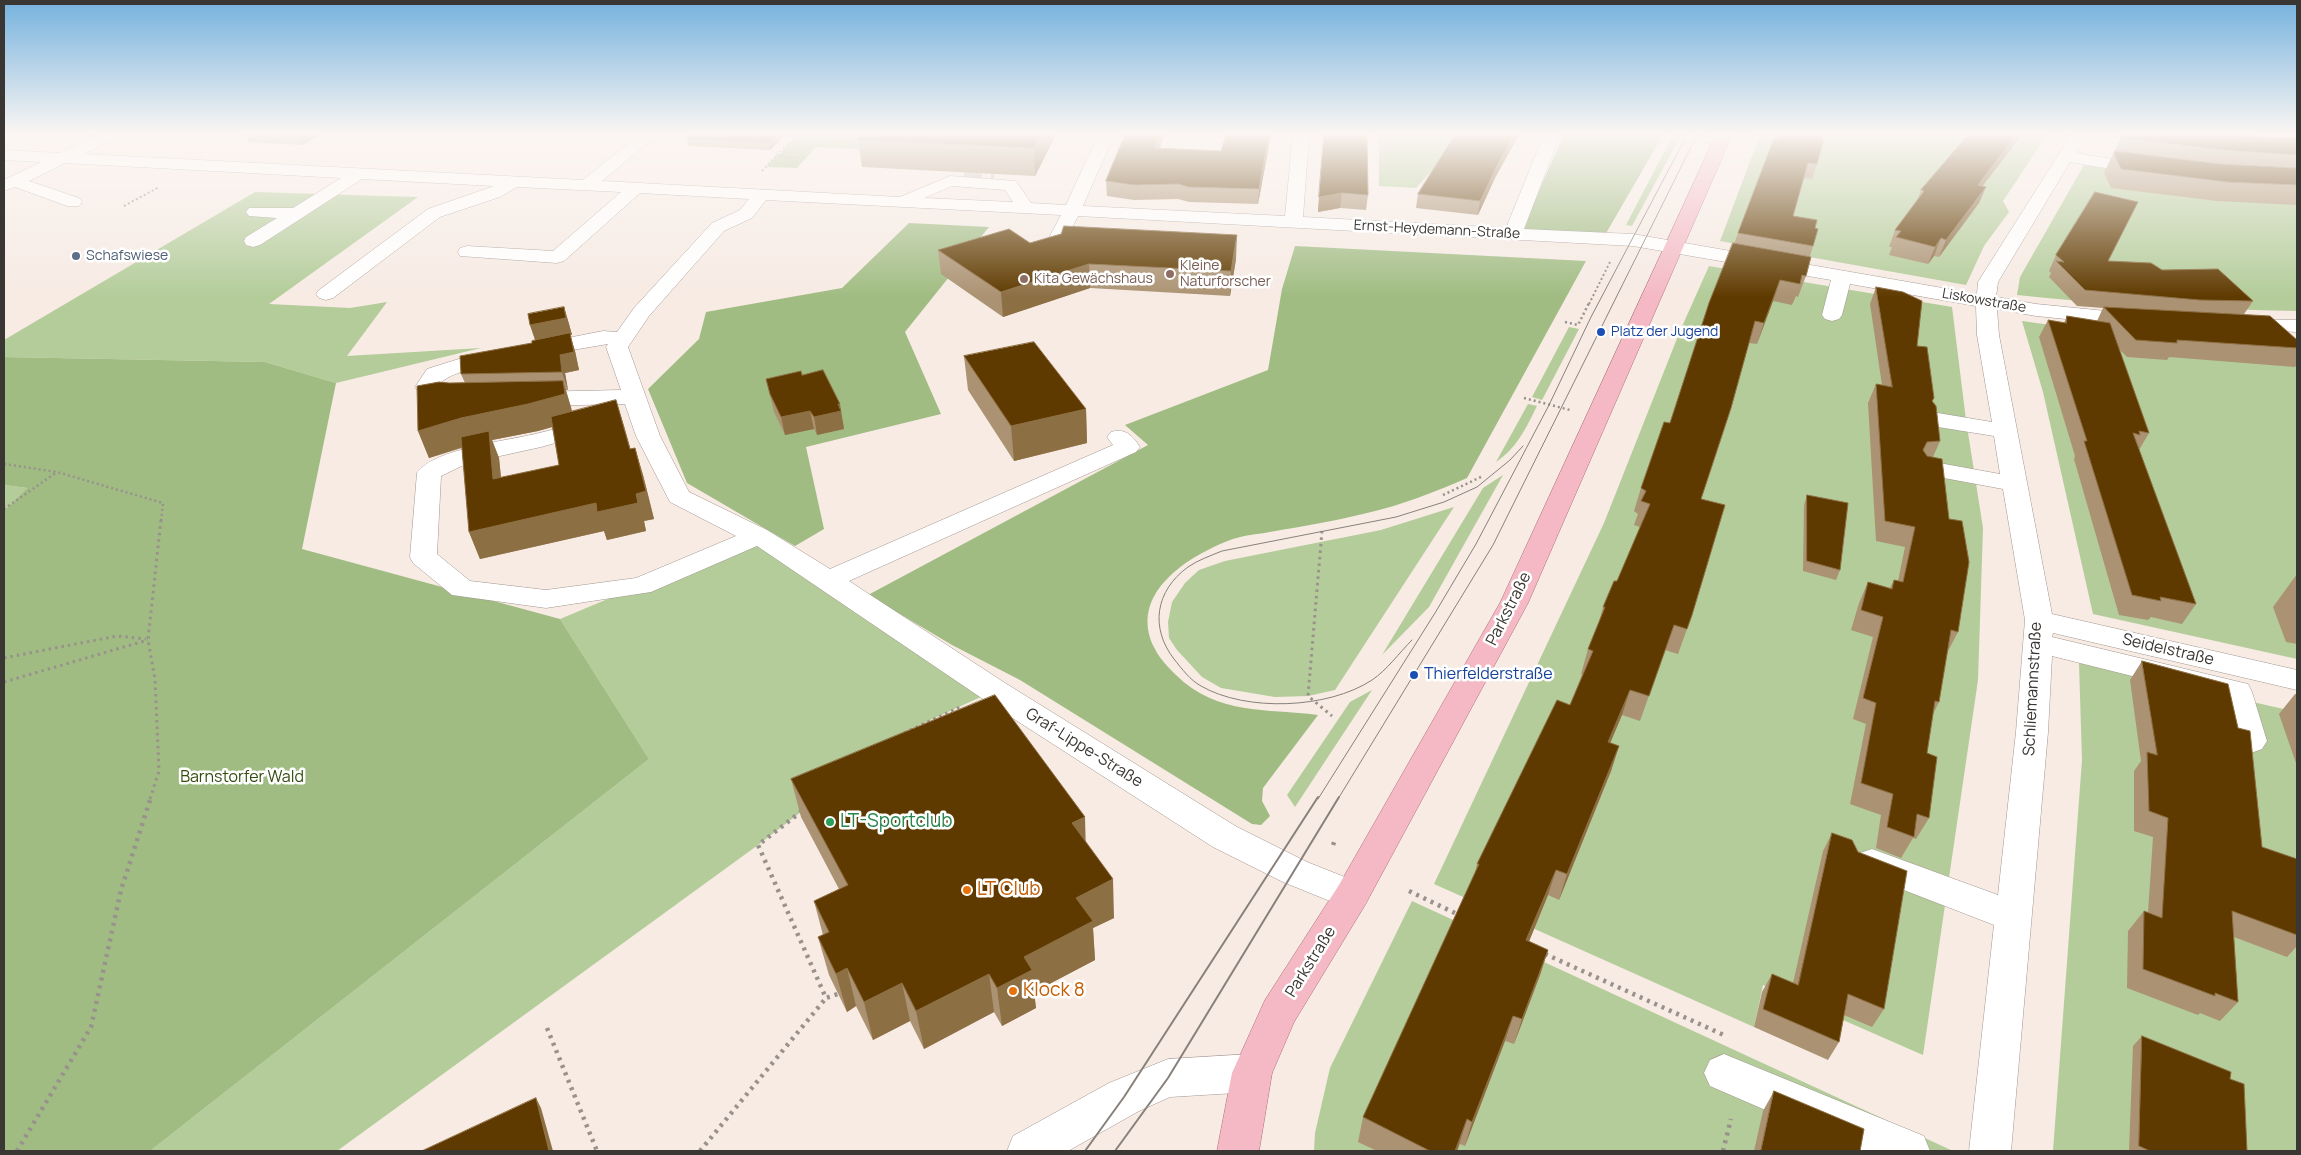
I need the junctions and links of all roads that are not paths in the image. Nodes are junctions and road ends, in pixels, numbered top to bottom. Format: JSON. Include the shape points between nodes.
{"nodes":[{"id":1,"x":29,"y":189,"type":"edge"},
{"id":2,"x":334,"y":189,"type":"edge"},
{"id":3,"x":502,"y":189,"type":"edge"},
{"id":4,"x":635,"y":189,"type":"edge"},
{"id":5,"x":652,"y":189,"type":"edge"},
{"id":6,"x":928,"y":189,"type":"edge"},
{"id":7,"x":1013,"y":189,"type":"edge"},
{"id":8,"x":1082,"y":189,"type":"edge"},
{"id":9,"x":1296,"y":189,"type":"edge"},
{"id":10,"x":1530,"y":189,"type":"edge"},
{"id":11,"x":1700,"y":189,"type":"edge"},
{"id":12,"x":2046,"y":189,"type":"edge"},
{"id":13,"x":761,"y":195,"type":"junction"},
{"id":14,"x":73,"y":202,"type":"dead end"},
{"id":15,"x":893,"y":202,"type":"junction"},
{"id":16,"x":1025,"y":208,"type":"junction"},
{"id":17,"x":1072,"y":211,"type":"junction"},
{"id":18,"x":255,"y":212,"type":"dead end"},
{"id":19,"x":296,"y":213,"type":"junction"},
{"id":20,"x":878,"y":217,"type":"dead end"},
{"id":21,"x":1294,"y":217,"type":"junction"},
{"id":22,"x":1268,"y":221,"type":"junction"},
{"id":23,"x":1515,"y":227,"type":"junction"},
{"id":24,"x":253,"y":241,"type":"dead end"},
{"id":25,"x":1266,"y":241,"type":"dead end"},
{"id":26,"x":1674,"y":247,"type":"junction"},
{"id":27,"x":1051,"y":251,"type":"edge"},
{"id":28,"x":468,"y":252,"type":"dead end"},
{"id":29,"x":1842,"y":276,"type":"junction"},
{"id":30,"x":326,"y":294,"type":"dead end"},
{"id":31,"x":1986,"y":301,"type":"junction"},
{"id":32,"x":1832,"y":315,"type":"dead end"},
{"id":33,"x":2153,"y":321,"type":"edge"},
{"id":34,"x":2230,"y":325,"type":"edge"},
{"id":35,"x":2288,"y":326,"type":"edge"},
{"id":36,"x":621,"y":339,"type":"junction"},
{"id":37,"x":2297,"y":340,"type":"edge"},
{"id":38,"x":479,"y":400,"type":"edge"},
{"id":39,"x":508,"y":400,"type":"edge"},
{"id":40,"x":638,"y":404,"type":"junction"},
{"id":41,"x":1938,"y":420,"type":"edge"},
{"id":42,"x":2006,"y":431,"type":"junction"},
{"id":43,"x":1118,"y":437,"type":"dead end"},
{"id":44,"x":1928,"y":468,"type":"edge"},
{"id":45,"x":2016,"y":484,"type":"junction"},
{"id":46,"x":758,"y":536,"type":"junction"},
{"id":47,"x":826,"y":581,"type":"junction"},
{"id":48,"x":2038,"y":632,"type":"junction"},
{"id":49,"x":2297,"y":680,"type":"edge"},
{"id":50,"x":2251,"y":741,"type":"edge"},
{"id":51,"x":1861,"y":858,"type":"edge"},
{"id":52,"x":1352,"y":895,"type":"junction"},
{"id":53,"x":2013,"y":916,"type":"junction"},
{"id":54,"x":1726,"y":1055,"type":"road end"},
{"id":55,"x":1252,"y":1073,"type":"junction"},
{"id":56,"x":1028,"y":1151,"type":"edge"},
{"id":57,"x":1238,"y":1151,"type":"edge"},
{"id":58,"x":1909,"y":1151,"type":"edge"},
{"id":59,"x":1990,"y":1151,"type":"edge"}],
"edges":[{"from":1,"to":14,"type":"street"},
{"from":2,"to":19,"type":"street"},
{"from":3,"to":30,"type":"street","via":[[434,214]]},
{"from":4,"to":28,"type":"street","via":[[557,257]]},
{"from":5,"to":13,"type":"street","name":"Ernst-Heydemann-Straße"},
{"from":6,"to":15,"type":"street"},
{"from":7,"to":16,"type":"street"},
{"from":8,"to":17,"type":"street"},
{"from":9,"to":21,"type":"street"},
{"from":10,"to":23,"type":"street"},
{"from":11,"to":26,"type":"main road","name":"Parkstraße"},
{"from":12,"to":31,"type":"street","name":"Schliemannstraße","via":[[1988,282]]},
{"from":13,"to":15,"type":"street","name":"Ernst-Heydemann-Straße"},
{"from":13,"to":36,"type":"street","via":[[746,214],[718,227],[641,312]]},
{"from":15,"to":16,"type":"street","name":"Ernst-Heydemann-Straße"},
{"from":15,"to":20,"type":"street"},
{"from":16,"to":17,"type":"street","name":"Ernst-Heydemann-Straße"},
{"from":17,"to":22,"type":"street","name":"Ernst-Heydemann-Straße"},
{"from":17,"to":27,"type":"street"},
{"from":18,"to":19,"type":"street"},
{"from":19,"to":24,"type":"street"},
{"from":21,"to":22,"type":"street","name":"Ernst-Heydemann-Straße"},
{"from":21,"to":23,"type":"street","name":"Ernst-Heydemann-Straße"},
{"from":22,"to":25,"type":"street"},
{"from":23,"to":26,"type":"street","name":"Ernst-Heydemann-Straße"},
{"from":26,"to":29,"type":"street","name":"Liskowstraße"},
{"from":26,"to":52,"type":"main road","name":"Parkstraße","via":[[1514,603]]},
{"from":29,"to":31,"type":"street","name":"Liskowstraße"},
{"from":29,"to":32,"type":"street"},
{"from":31,"to":33,"type":"street","name":"Liskowstraße","via":[[2036,310]]},
{"from":31,"to":42,"type":"street","name":"Schliemannstraße","via":[[1988,335]]},
{"from":34,"to":35,"type":"street"},
{"from":35,"to":37,"type":"street"},
{"from":36,"to":38,"type":"street","via":[[603,337],[470,363],[435,374],[426,387],[439,397]]},
{"from":36,"to":40,"type":"street","name":"Graf-Lippe-Straße","via":[[617,347]]},
{"from":39,"to":40,"type":"street"},
{"from":40,"to":46,"type":"street","name":"Graf-Lippe-Straße","via":[[648,436],[679,497]]},
{"from":40,"to":46,"type":"street","via":[[541,440],[460,457],[429,473],[423,557],[462,589],[546,599],[641,586]]},
{"from":41,"to":42,"type":"street"},
{"from":42,"to":45,"type":"street","name":"Schliemannstraße"},
{"from":43,"to":47,"type":"street","via":[[1128,447]]},
{"from":44,"to":45,"type":"street"},
{"from":45,"to":48,"type":"street","name":"Schliemannstraße"},
{"from":46,"to":47,"type":"street","name":"Graf-Lippe-Straße"},
{"from":47,"to":52,"type":"street","name":"Graf-Lippe-Straße","via":[[1225,837],[1294,872]]},
{"from":48,"to":49,"type":"street","name":"Seidelstraße"},
{"from":48,"to":50,"type":"street","via":[[2237,692]]},
{"from":48,"to":53,"type":"street","name":"Schliemannstraße","via":[[2032,732]]},
{"from":51,"to":53,"type":"street"},
{"from":52,"to":55,"type":"main road","name":"Parkstraße","via":[[1280,1012]]},
{"from":53,"to":59,"type":"street","name":"Schliemannstraße"},
{"from":54,"to":58,"type":"street"},
{"from":55,"to":56,"type":"street","via":[[1168,1078],[1124,1097]]},
{"from":55,"to":57,"type":"main road","name":"Parkstraße"}]}
